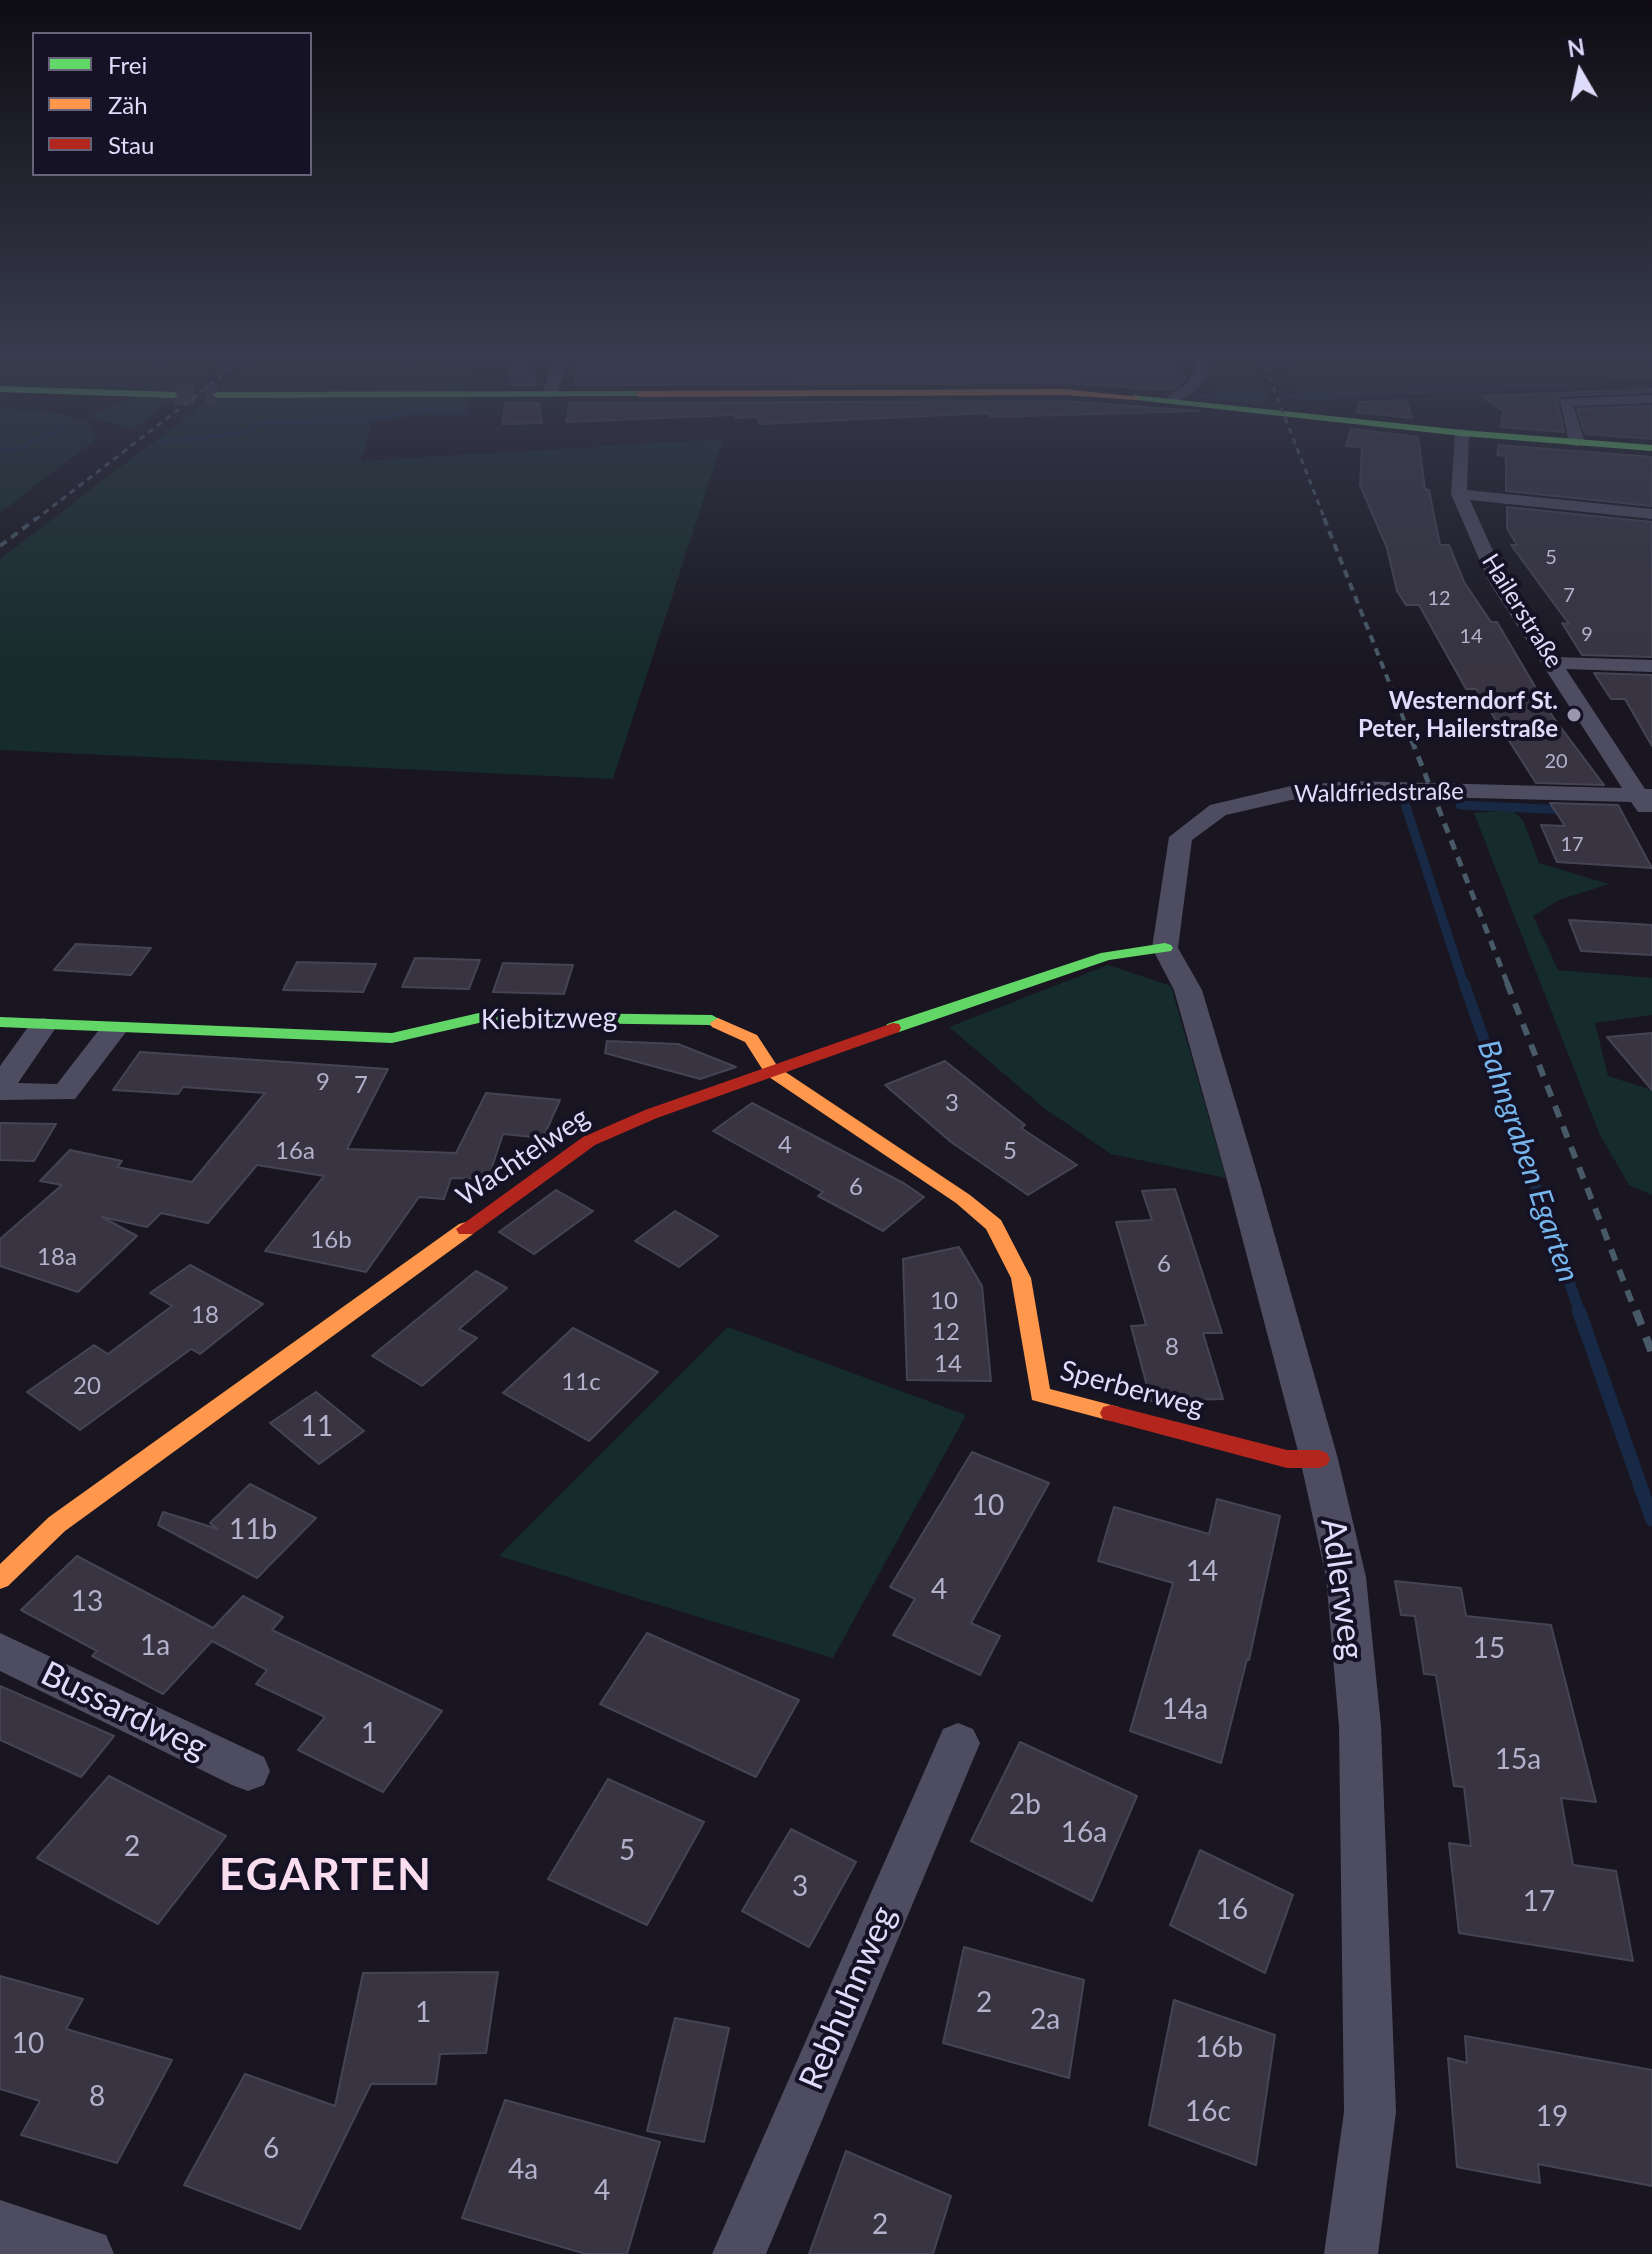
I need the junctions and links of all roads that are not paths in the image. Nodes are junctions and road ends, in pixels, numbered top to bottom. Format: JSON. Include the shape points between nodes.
{"nodes":[{"id":1,"x":1461,"y":461,"type":"edge"},
{"id":2,"x":1459,"y":494,"type":"junction"},
{"id":3,"x":1652,"y":514,"type":"edge"},
{"id":4,"x":1553,"y":663,"type":"junction"},
{"id":5,"x":1652,"y":666,"type":"edge"},
{"id":6,"x":1645,"y":795,"type":"edge"},
{"id":7,"x":1652,"y":815,"type":"edge"},
{"id":8,"x":1165,"y":948,"type":"junction"},
{"id":9,"x":0,"y":1022,"type":"edge"},
{"id":10,"x":43,"y":1026,"type":"junction"},
{"id":11,"x":115,"y":1028,"type":"junction"},
{"id":12,"x":772,"y":1071,"type":"junction"},
{"id":13,"x":0,"y":1089,"type":"edge"},
{"id":14,"x":1319,"y":1459,"type":"junction"},
{"id":15,"x":0,"y":1579,"type":"edge"},
{"id":16,"x":0,"y":1651,"type":"edge"},
{"id":17,"x":958,"y":1743,"type":"dead end"},
{"id":18,"x":248,"y":1771,"type":"dead end"},
{"id":19,"x":0,"y":2227,"type":"edge"},
{"id":20,"x":87,"y":2254,"type":"edge"},
{"id":21,"x":739,"y":2254,"type":"edge"},
{"id":22,"x":1351,"y":2254,"type":"edge"}],
"edges":[{"from":1,"to":2,"type":"street","name":"Hailerstraße"},
{"from":2,"to":3,"type":"street"},
{"from":2,"to":4,"type":"street","name":"Hailerstraße","via":[[1498,582]]},
{"from":4,"to":5,"type":"street"},
{"from":4,"to":6,"type":"street","name":"Hailerstraße"},
{"from":6,"to":7,"type":"street","name":"Hailerstraße"},
{"from":6,"to":8,"type":"street","name":"Waldfriedstraße","via":[[1353,788],[1291,793],[1218,810],[1181,837]]},
{"from":8,"to":12,"type":"street","name":"Wachtelweg","via":[[1107,956],[1029,980]]},
{"from":8,"to":14,"type":"street","name":"Adlerweg","via":[[1188,990]]},
{"from":9,"to":10,"type":"street","name":"Kiebitzweg"},
{"from":10,"to":11,"type":"street","name":"Kiebitzweg"},
{"from":10,"to":13,"type":"street"},
{"from":11,"to":12,"type":"street","name":"Kiebitzweg","via":[[392,1038],[483,1017],[712,1020],[751,1039]]},
{"from":11,"to":13,"type":"street","via":[[65,1093]]},
{"from":12,"to":14,"type":"street","name":"Sperberweg","via":[[994,1225],[1021,1278],[1040,1394],[1287,1459]]},
{"from":12,"to":15,"type":"street","name":"Wachtelweg","via":[[589,1141],[57,1524]]},
{"from":14,"to":22,"type":"street","name":"Adlerweg","via":[[1346,1577],[1360,1726],[1370,2112]]},
{"from":16,"to":18,"type":"street","name":"Bussardweg"},
{"from":17,"to":21,"type":"street","name":"Rebhuhnweg"},
{"from":19,"to":20,"type":"street"}]}
